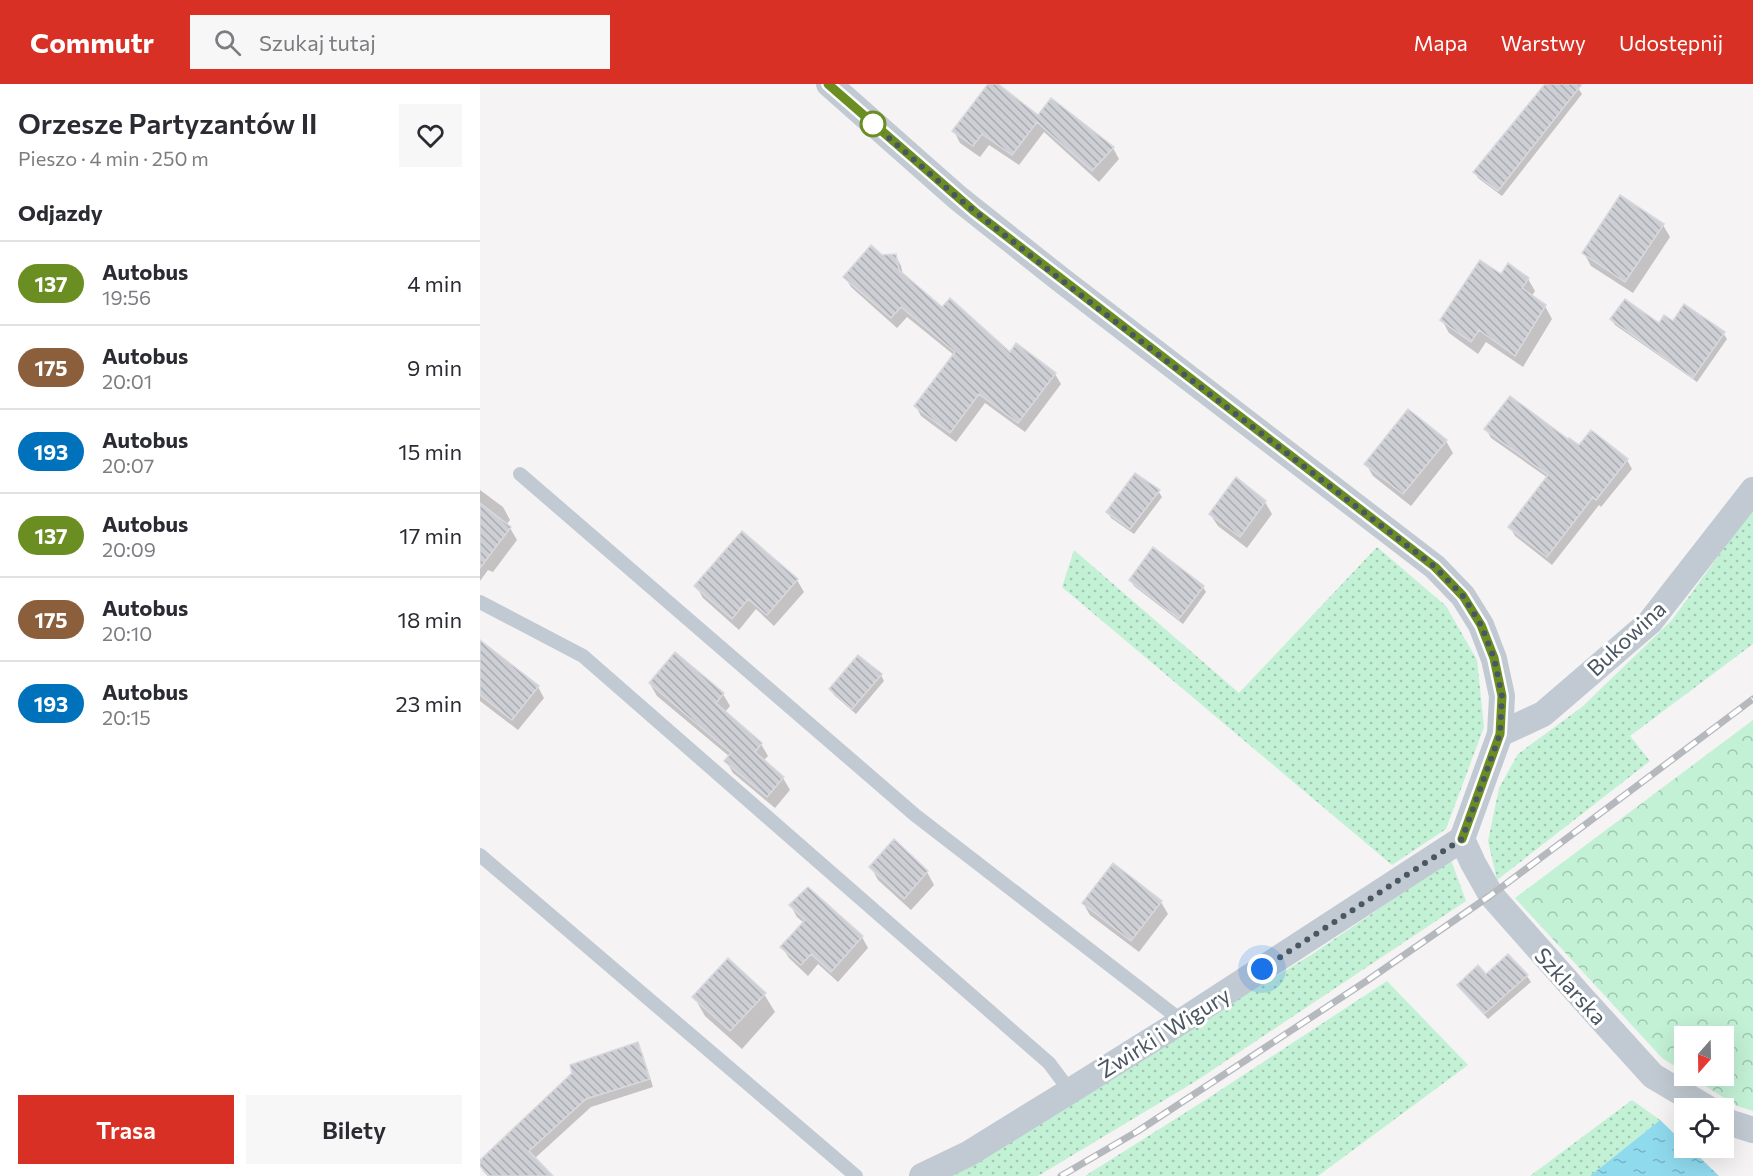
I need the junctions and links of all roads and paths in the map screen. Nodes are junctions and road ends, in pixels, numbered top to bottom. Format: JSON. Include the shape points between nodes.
{"nodes":[{"id":1,"x":828,"y":84,"type":"edge"},
{"id":2,"x":520,"y":474,"type":"dead end"},
{"id":3,"x":1753,"y":490,"type":"edge"},
{"id":4,"x":480,"y":602,"type":"edge"},
{"id":5,"x":1500,"y":734,"type":"junction"},
{"id":6,"x":1462,"y":839,"type":"junction"},
{"id":7,"x":480,"y":855,"type":"edge"},
{"id":8,"x":1182,"y":1021,"type":"junction"},
{"id":9,"x":1070,"y":1091,"type":"junction"},
{"id":10,"x":1690,"y":1098,"type":"edge"},
{"id":11,"x":1734,"y":1124,"type":"edge"},
{"id":12,"x":1753,"y":1130,"type":"edge"},
{"id":13,"x":856,"y":1176,"type":"edge"},
{"id":14,"x":922,"y":1176,"type":"edge"}],
"edges":[{"from":1,"to":5,"type":"street","via":[[967,206],[1435,567],[1463,596],[1481,625],[1494,658],[1502,696]]},
{"from":2,"to":8,"type":"lane","via":[[915,815]]},
{"from":3,"to":5,"type":"street","name":"Bukowina","via":[[1650,622],[1543,714]]},
{"from":4,"to":9,"type":"lane","via":[[583,656],[1049,1063]]},
{"from":5,"to":6,"type":"street"},
{"from":6,"to":8,"type":"street","name":"Żwirki i Wigury"},
{"from":6,"to":10,"type":"street","name":"Szklarska","via":[[1491,895],[1653,1076]]},
{"from":7,"to":13,"type":"lane"},
{"from":8,"to":9,"type":"street","name":"Żwirki i Wigury"},
{"from":9,"to":14,"type":"street","name":"Żwirki i Wigury","via":[[969,1154]]},
{"from":11,"to":12,"type":"street"}]}
